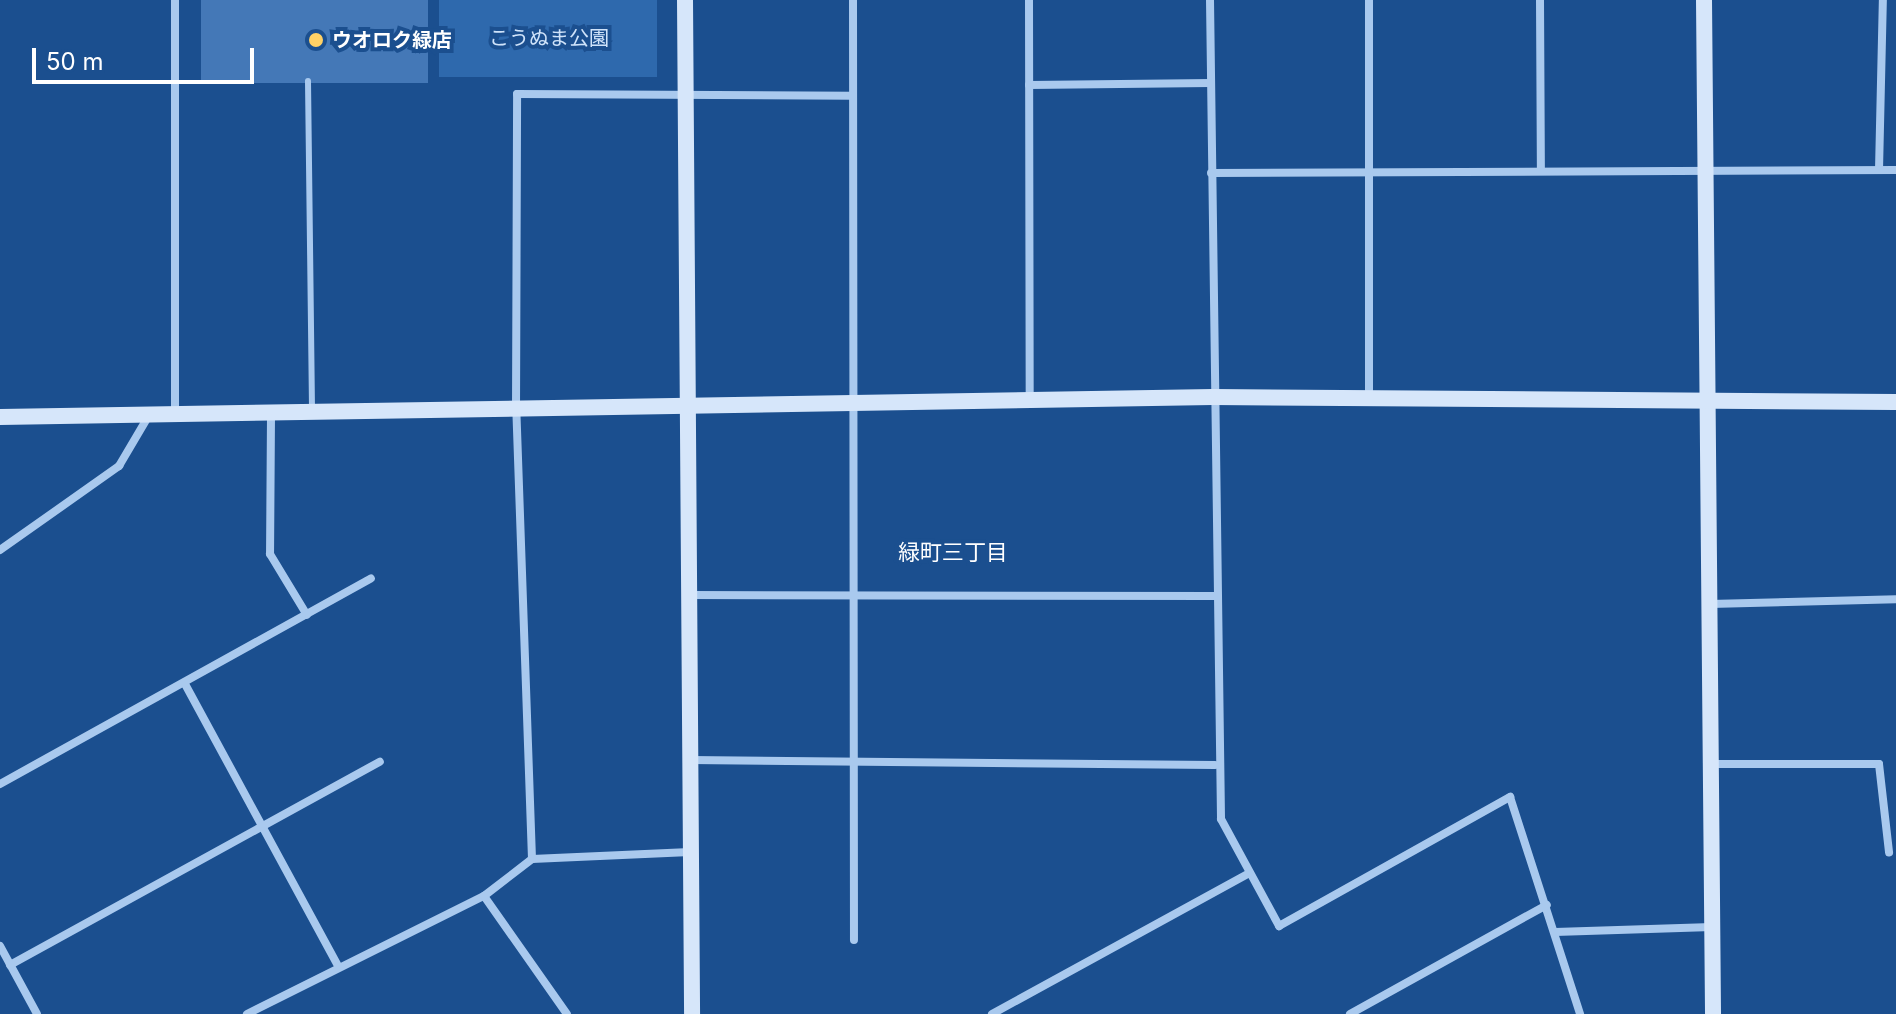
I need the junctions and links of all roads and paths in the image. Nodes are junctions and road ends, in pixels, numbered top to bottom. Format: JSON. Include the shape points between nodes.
{"nodes":[{"id":1,"x":175,"y":0,"type":"edge"},
{"id":2,"x":685,"y":0,"type":"edge"},
{"id":3,"x":853,"y":0,"type":"edge"},
{"id":4,"x":1029,"y":0,"type":"edge"},
{"id":5,"x":1210,"y":0,"type":"edge"},
{"id":6,"x":1369,"y":0,"type":"edge"},
{"id":7,"x":1540,"y":0,"type":"edge"},
{"id":8,"x":1704,"y":0,"type":"edge"},
{"id":9,"x":1883,"y":0,"type":"edge"},
{"id":10,"x":308,"y":81,"type":"dead end"},
{"id":11,"x":1211,"y":83,"type":"junction"},
{"id":12,"x":1029,"y":85,"type":"junction"},
{"id":13,"x":685,"y":96,"type":"junction"},
{"id":14,"x":852,"y":96,"type":"junction"},
{"id":15,"x":1706,"y":167,"type":"junction"},
{"id":16,"x":1541,"y":169,"type":"junction"},
{"id":17,"x":1879,"y":170,"type":"junction"},
{"id":18,"x":1896,"y":170,"type":"edge"},
{"id":19,"x":1369,"y":171,"type":"junction"},
{"id":20,"x":1211,"y":173,"type":"junction"},
{"id":21,"x":1213,"y":397,"type":"junction"},
{"id":22,"x":1369,"y":399,"type":"junction"},
{"id":23,"x":1030,"y":401,"type":"junction"},
{"id":24,"x":1709,"y":402,"type":"junction"},
{"id":25,"x":1896,"y":402,"type":"edge"},
{"id":26,"x":854,"y":404,"type":"junction"},
{"id":27,"x":686,"y":407,"type":"junction"},
{"id":28,"x":516,"y":410,"type":"junction"},
{"id":29,"x":175,"y":414,"type":"junction"},
{"id":30,"x":313,"y":414,"type":"junction"},
{"id":31,"x":149,"y":415,"type":"junction"},
{"id":32,"x":271,"y":416,"type":"junction"},
{"id":33,"x":0,"y":417,"type":"edge"},
{"id":34,"x":0,"y":550,"type":"edge"},
{"id":35,"x":371,"y":578,"type":"dead end"},
{"id":36,"x":688,"y":595,"type":"junction"},
{"id":37,"x":1214,"y":596,"type":"junction"},
{"id":38,"x":854,"y":597,"type":"junction"},
{"id":39,"x":1896,"y":599,"type":"edge"},
{"id":40,"x":1710,"y":604,"type":"junction"},
{"id":41,"x":307,"y":615,"type":"junction"},
{"id":42,"x":185,"y":684,"type":"junction"},
{"id":43,"x":853,"y":757,"type":"junction"},
{"id":44,"x":690,"y":760,"type":"junction"},
{"id":45,"x":380,"y":762,"type":"dead end"},
{"id":46,"x":1712,"y":764,"type":"junction"},
{"id":47,"x":1215,"y":765,"type":"junction"},
{"id":48,"x":0,"y":784,"type":"edge"},
{"id":49,"x":267,"y":825,"type":"junction"},
{"id":50,"x":690,"y":852,"type":"junction"},
{"id":51,"x":1889,"y":852,"type":"dead end"},
{"id":52,"x":532,"y":859,"type":"junction"},
{"id":53,"x":1248,"y":874,"type":"junction"},
{"id":54,"x":484,"y":896,"type":"junction"},
{"id":55,"x":1547,"y":905,"type":"junction"},
{"id":56,"x":1712,"y":927,"type":"junction"},
{"id":57,"x":1555,"y":932,"type":"junction"},
{"id":58,"x":854,"y":940,"type":"dead end"},
{"id":59,"x":0,"y":946,"type":"edge"},
{"id":60,"x":337,"y":964,"type":"junction"},
{"id":61,"x":10,"y":965,"type":"junction"},
{"id":62,"x":37,"y":1014,"type":"edge"},
{"id":63,"x":247,"y":1014,"type":"edge"},
{"id":64,"x":567,"y":1014,"type":"edge"},
{"id":65,"x":692,"y":1014,"type":"edge"},
{"id":66,"x":992,"y":1014,"type":"edge"},
{"id":67,"x":1350,"y":1014,"type":"edge"},
{"id":68,"x":1580,"y":1014,"type":"edge"},
{"id":69,"x":1713,"y":1014,"type":"edge"}],
"edges":[{"from":1,"to":29,"type":"street"},
{"from":2,"to":13,"type":"street"},
{"from":3,"to":14,"type":"street"},
{"from":4,"to":12,"type":"street"},
{"from":5,"to":11,"type":"street"},
{"from":6,"to":19,"type":"street"},
{"from":7,"to":16,"type":"street"},
{"from":8,"to":15,"type":"street"},
{"from":9,"to":17,"type":"street"},
{"from":10,"to":30,"type":"lane"},
{"from":11,"to":12,"type":"street"},
{"from":11,"to":20,"type":"street"},
{"from":12,"to":23,"type":"street"},
{"from":13,"to":14,"type":"street"},
{"from":13,"to":27,"type":"street"},
{"from":13,"to":28,"type":"street","via":[[517,94]]},
{"from":14,"to":26,"type":"street"},
{"from":15,"to":16,"type":"street"},
{"from":15,"to":17,"type":"street"},
{"from":15,"to":24,"type":"street"},
{"from":16,"to":19,"type":"street"},
{"from":17,"to":18,"type":"street"},
{"from":19,"to":20,"type":"street"},
{"from":19,"to":22,"type":"street"},
{"from":20,"to":21,"type":"street"},
{"from":21,"to":22,"type":"street"},
{"from":21,"to":23,"type":"street"},
{"from":21,"to":37,"type":"street"},
{"from":22,"to":24,"type":"street"},
{"from":23,"to":26,"type":"street"},
{"from":24,"to":25,"type":"street"},
{"from":24,"to":40,"type":"street"},
{"from":26,"to":27,"type":"street"},
{"from":26,"to":38,"type":"street"},
{"from":27,"to":28,"type":"street"},
{"from":27,"to":36,"type":"street"},
{"from":28,"to":30,"type":"street"},
{"from":28,"to":52,"type":"street"},
{"from":29,"to":31,"type":"street"},
{"from":29,"to":32,"type":"street"},
{"from":30,"to":32,"type":"street"},
{"from":31,"to":33,"type":"street"},
{"from":31,"to":34,"type":"street","via":[[119,466]]},
{"from":32,"to":41,"type":"street","via":[[270,554]]},
{"from":35,"to":41,"type":"street"},
{"from":36,"to":38,"type":"street"},
{"from":36,"to":44,"type":"street"},
{"from":37,"to":38,"type":"street"},
{"from":37,"to":47,"type":"street"},
{"from":38,"to":43,"type":"street"},
{"from":39,"to":40,"type":"street"},
{"from":40,"to":46,"type":"street"},
{"from":41,"to":42,"type":"street"},
{"from":42,"to":48,"type":"street"},
{"from":42,"to":49,"type":"street"},
{"from":43,"to":44,"type":"street"},
{"from":43,"to":47,"type":"street"},
{"from":43,"to":58,"type":"street"},
{"from":44,"to":50,"type":"street"},
{"from":45,"to":49,"type":"street"},
{"from":46,"to":51,"type":"street","via":[[1879,764]]},
{"from":46,"to":56,"type":"street"},
{"from":47,"to":53,"type":"street","via":[[1221,819]]},
{"from":49,"to":60,"type":"street"},
{"from":49,"to":61,"type":"street"},
{"from":50,"to":52,"type":"street"},
{"from":50,"to":65,"type":"street"},
{"from":52,"to":54,"type":"street"},
{"from":53,"to":55,"type":"street","via":[[1279,926],[1510,797]]},
{"from":53,"to":66,"type":"street"},
{"from":54,"to":60,"type":"street"},
{"from":54,"to":64,"type":"street"},
{"from":55,"to":57,"type":"street"},
{"from":55,"to":67,"type":"street"},
{"from":56,"to":57,"type":"street"},
{"from":56,"to":69,"type":"street"},
{"from":57,"to":68,"type":"street"},
{"from":59,"to":61,"type":"street"},
{"from":60,"to":63,"type":"street"},
{"from":61,"to":62,"type":"street"}]}
